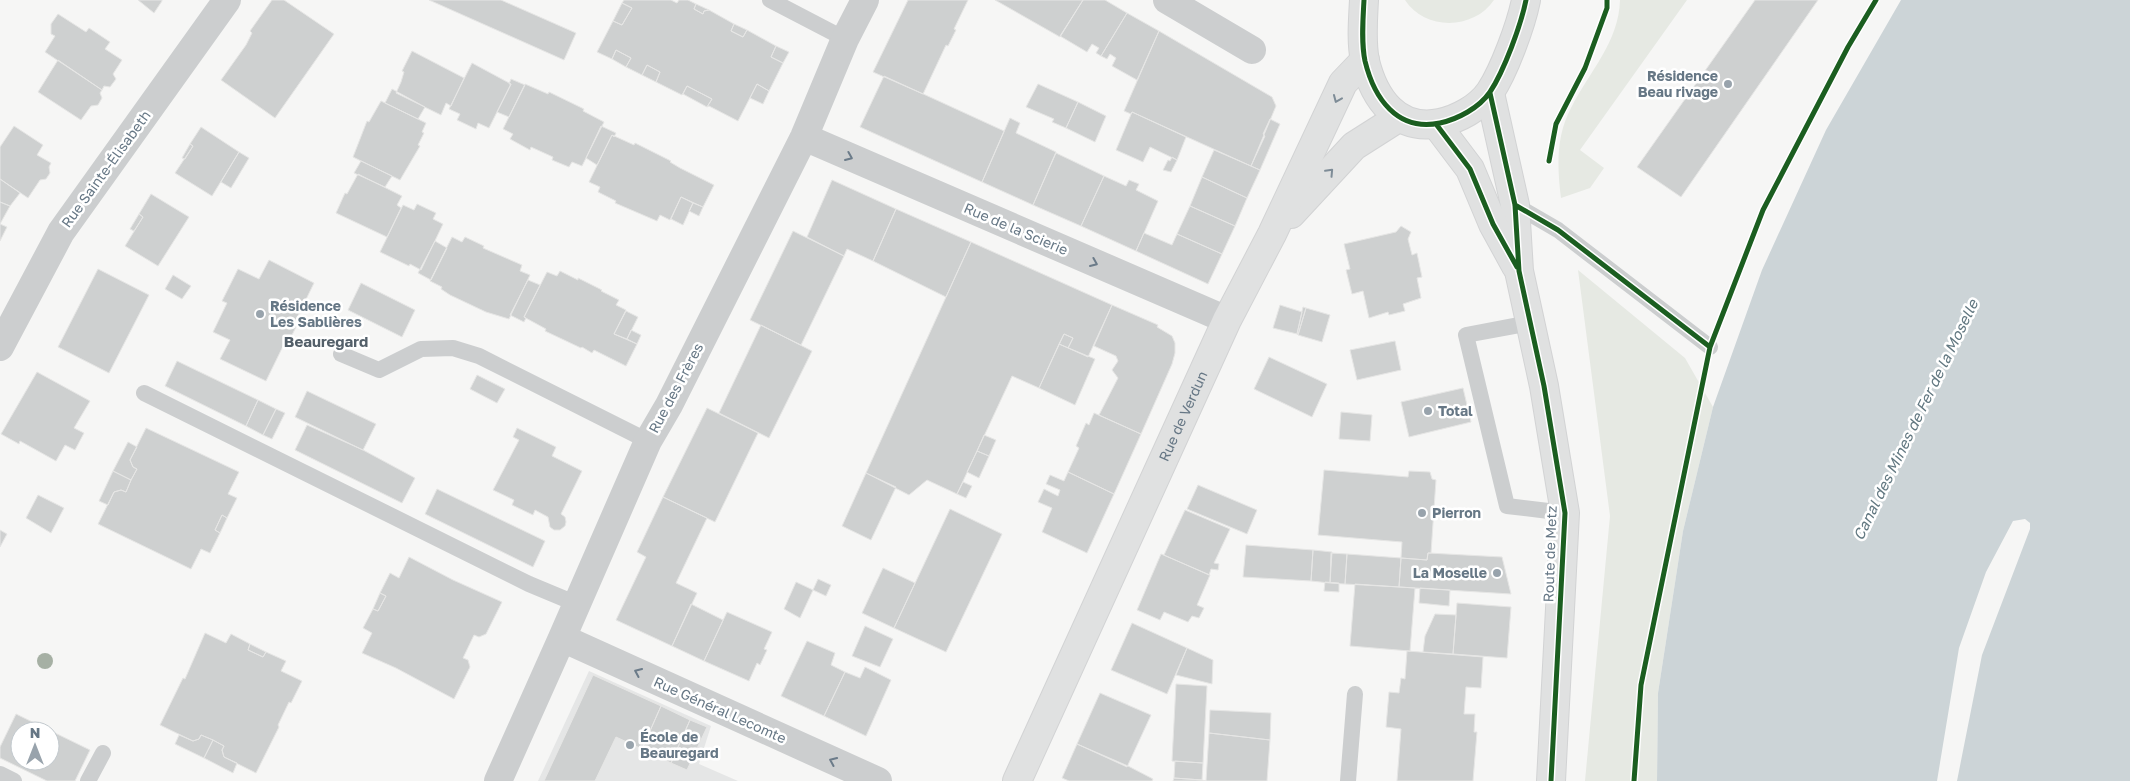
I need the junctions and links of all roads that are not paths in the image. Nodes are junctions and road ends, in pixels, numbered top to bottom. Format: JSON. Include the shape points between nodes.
{"nodes":[{"id":1,"x":227,"y":0,"type":"edge"},
{"id":2,"x":770,"y":0,"type":"edge"},
{"id":3,"x":865,"y":0,"type":"edge"},
{"id":4,"x":1167,"y":0,"type":"edge"},
{"id":5,"x":1364,"y":0,"type":"edge"},
{"id":6,"x":1526,"y":0,"type":"edge"},
{"id":7,"x":846,"y":39,"type":"junction"},
{"id":8,"x":1252,"y":50,"type":"dead end"},
{"id":9,"x":1365,"y":60,"type":"junction"},
{"id":10,"x":1490,"y":93,"type":"junction"},
{"id":11,"x":1398,"y":118,"type":"junction"},
{"id":12,"x":1436,"y":124,"type":"junction"},
{"id":13,"x":804,"y":137,"type":"junction"},
{"id":14,"x":1515,"y":205,"type":"junction"},
{"id":15,"x":1272,"y":234,"type":"junction"},
{"id":16,"x":1519,"y":272,"type":"junction"},
{"id":17,"x":1227,"y":320,"type":"junction"},
{"id":18,"x":1530,"y":323,"type":"junction"},
{"id":19,"x":0,"y":347,"type":"edge"},
{"id":20,"x":1710,"y":347,"type":"dead end"},
{"id":21,"x":341,"y":354,"type":"dead end"},
{"id":22,"x":144,"y":393,"type":"dead end"},
{"id":23,"x":648,"y":441,"type":"junction"},
{"id":24,"x":1565,"y":512,"type":"junction"},
{"id":25,"x":577,"y":604,"type":"junction"},
{"id":26,"x":562,"y":638,"type":"junction"},
{"id":27,"x":1355,"y":694,"type":"dead end"},
{"id":28,"x":104,"y":752,"type":"dead end"},
{"id":29,"x":0,"y":774,"type":"edge"},
{"id":30,"x":14,"y":781,"type":"edge"},
{"id":31,"x":88,"y":781,"type":"edge"},
{"id":32,"x":498,"y":781,"type":"edge"},
{"id":33,"x":878,"y":781,"type":"edge"},
{"id":34,"x":1017,"y":781,"type":"edge"},
{"id":35,"x":1348,"y":781,"type":"edge"},
{"id":36,"x":1551,"y":781,"type":"edge"}],
"edges":[{"from":1,"to":19,"type":"street","name":"Rue Sainte-Élisabeth","via":[[60,232]]},
{"from":2,"to":7,"type":"lane"},
{"from":3,"to":7,"type":"street","name":"Rue des Frères"},
{"from":4,"to":8,"type":"street"},
{"from":5,"to":9,"type":"main road"},
{"from":6,"to":10,"type":"main road","via":[[1505,62]]},
{"from":7,"to":13,"type":"street","name":"Rue des Frères"},
{"from":9,"to":11,"type":"main road","via":[[1382,102]]},
{"from":9,"to":15,"type":"main road","name":"Rue de Verdun","one_way":true,"via":[[1343,83]]},
{"from":10,"to":12,"type":"main road","via":[[1465,114]]},
{"from":10,"to":14,"type":"main road","name":"Route de Metz"},
{"from":11,"to":12,"type":"main road","via":[[1415,124]]},
{"from":15,"to":11,"type":"main road","one_way":true,"via":[[1354,146]]},
{"from":12,"to":16,"type":"main road","name":"Route de Metz","via":[[1470,169],[1493,224]]},
{"from":13,"to":17,"type":"street","name":"Rue de la Scierie","one_way":true},
{"from":13,"to":23,"type":"street","name":"Rue des Frères"},
{"from":14,"to":16,"type":"main road","name":"Route de Metz"},
{"from":14,"to":20,"type":"lane","via":[[1558,230]]},
{"from":15,"to":17,"type":"main road","name":"Rue de Verdun"},
{"from":16,"to":18,"type":"main road","name":"Route de Metz"},
{"from":17,"to":34,"type":"main road","name":"Rue de Verdun"},
{"from":18,"to":24,"type":"main road","name":"Route de Metz"},
{"from":18,"to":24,"type":"lane","via":[[1466,335],[1507,506]]},
{"from":21,"to":23,"type":"lane","via":[[379,370],[421,349],[453,348],[479,356]]},
{"from":22,"to":25,"type":"lane","via":[[521,580]]},
{"from":23,"to":25,"type":"street","name":"Rue des Frères"},
{"from":24,"to":36,"type":"main road","name":"Route de Metz"},
{"from":25,"to":26,"type":"street","name":"Rue des Frères"},
{"from":26,"to":32,"type":"street","name":"Rue des Frères"},
{"from":33,"to":26,"type":"street","name":"Rue Général Lecomte","one_way":true},
{"from":27,"to":35,"type":"lane"},
{"from":28,"to":31,"type":"lane"},
{"from":29,"to":30,"type":"lane"}]}
